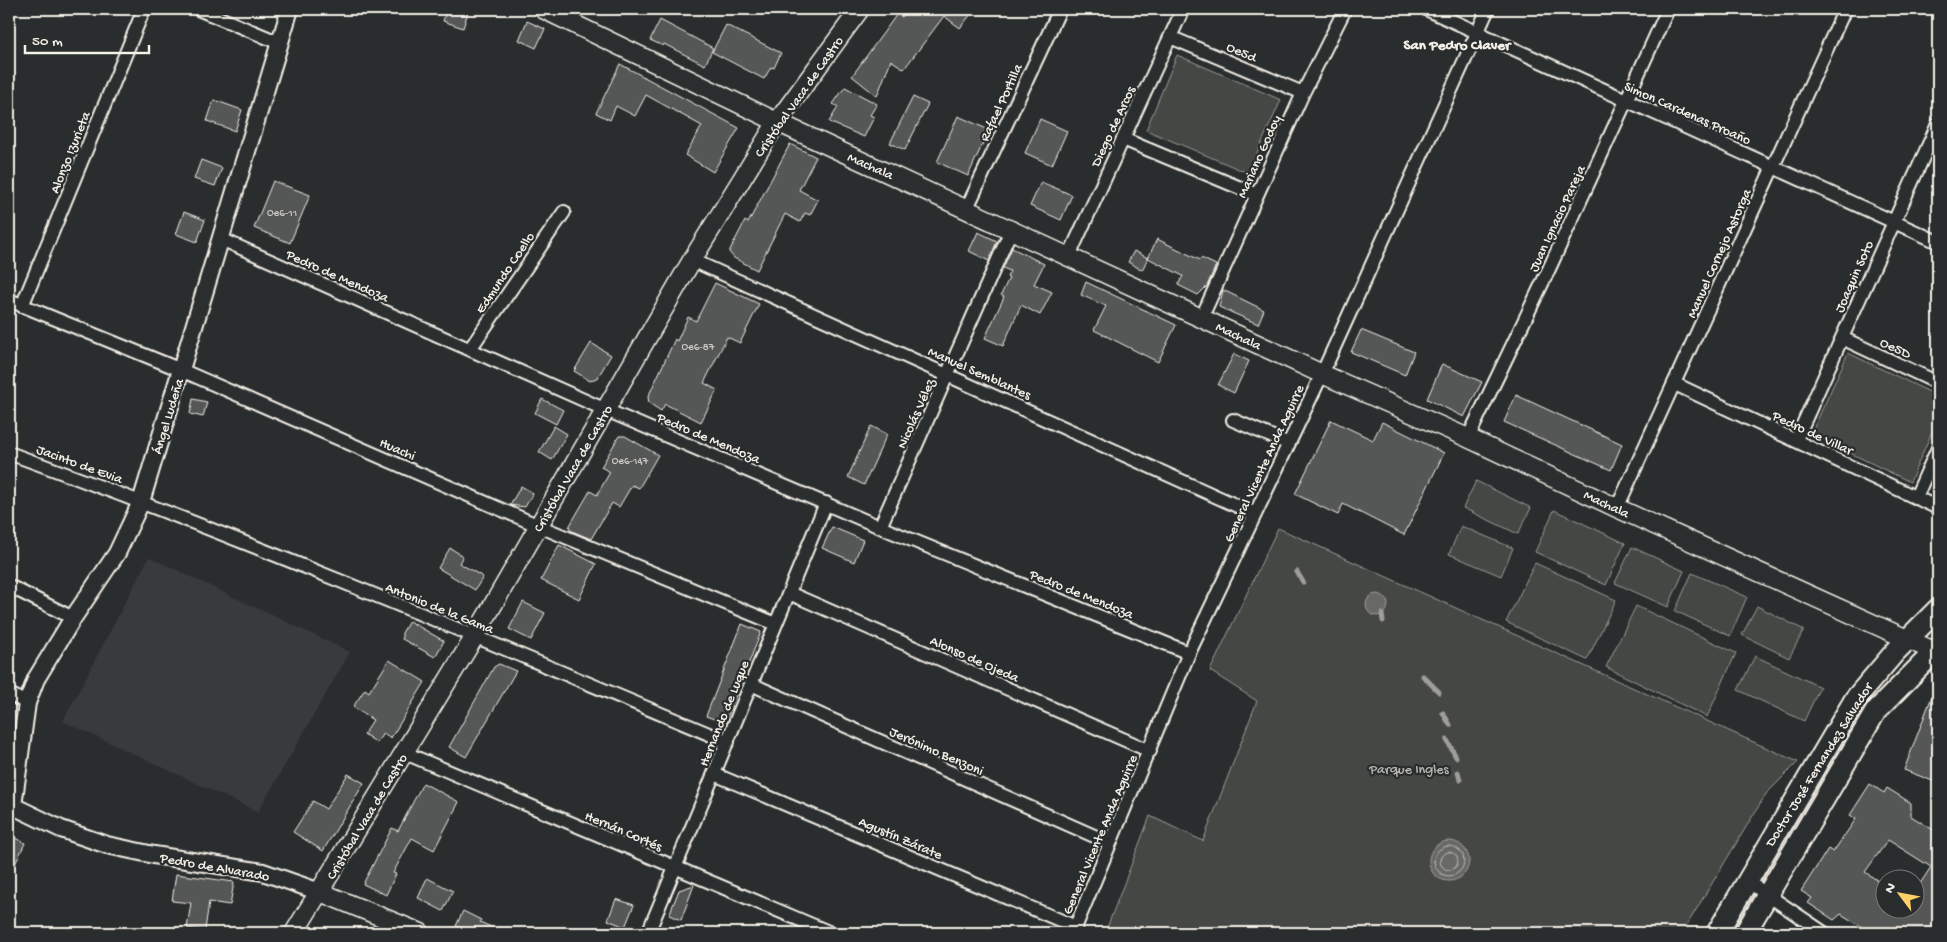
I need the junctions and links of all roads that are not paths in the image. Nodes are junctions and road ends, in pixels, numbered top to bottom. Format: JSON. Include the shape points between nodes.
{"nodes":[{"id":1,"x":144,"y":9,"type":"edge"},
{"id":2,"x":198,"y":9,"type":"edge"},
{"id":3,"x":290,"y":9,"type":"edge"},
{"id":4,"x":543,"y":9,"type":"edge"},
{"id":5,"x":860,"y":9,"type":"edge"},
{"id":6,"x":1060,"y":9,"type":"edge"},
{"id":7,"x":1183,"y":9,"type":"edge"},
{"id":8,"x":1345,"y":9,"type":"edge"},
{"id":9,"x":1426,"y":9,"type":"edge"},
{"id":10,"x":1488,"y":9,"type":"edge"},
{"id":11,"x":1668,"y":9,"type":"edge"},
{"id":12,"x":1845,"y":9,"type":"edge"},
{"id":13,"x":1478,"y":32,"type":"junction"},
{"id":14,"x":1170,"y":37,"type":"junction"},
{"id":15,"x":280,"y":43,"type":"junction"},
{"id":16,"x":1303,"y":93,"type":"junction"},
{"id":17,"x":1626,"y":100,"type":"junction"},
{"id":18,"x":777,"y":122,"type":"junction"},
{"id":19,"x":1938,"y":124,"type":"edge"},
{"id":20,"x":1123,"y":139,"type":"junction"},
{"id":21,"x":1773,"y":167,"type":"junction"},
{"id":22,"x":1257,"y":195,"type":"junction"},
{"id":23,"x":967,"y":208,"type":"junction"},
{"id":24,"x":564,"y":212,"type":"dead end"},
{"id":25,"x":1894,"y":221,"type":"junction"},
{"id":26,"x":1012,"y":228,"type":"junction"},
{"id":27,"x":220,"y":239,"type":"junction"},
{"id":28,"x":1938,"y":242,"type":"edge"},
{"id":29,"x":1069,"y":256,"type":"junction"},
{"id":30,"x":692,"y":260,"type":"junction"},
{"id":31,"x":9,"y":300,"type":"edge"},
{"id":32,"x":22,"y":306,"type":"junction"},
{"id":33,"x":1202,"y":318,"type":"junction"},
{"id":34,"x":1842,"y":338,"type":"junction"},
{"id":35,"x":470,"y":349,"type":"junction"},
{"id":36,"x":181,"y":370,"type":"junction"},
{"id":37,"x":949,"y":374,"type":"junction"},
{"id":38,"x":1322,"y":374,"type":"junction"},
{"id":39,"x":1938,"y":383,"type":"edge"},
{"id":40,"x":1675,"y":384,"type":"junction"},
{"id":41,"x":606,"y":410,"type":"junction"},
{"id":42,"x":1233,"y":420,"type":"dead end"},
{"id":43,"x":1468,"y":438,"type":"junction"},
{"id":44,"x":1796,"y":440,"type":"junction"},
{"id":45,"x":1287,"y":443,"type":"junction"},
{"id":46,"x":1938,"y":448,"type":"edge"},
{"id":47,"x":9,"y":453,"type":"edge"},
{"id":48,"x":1916,"y":497,"type":"junction"},
{"id":49,"x":141,"y":502,"type":"junction"},
{"id":50,"x":826,"y":503,"type":"junction"},
{"id":51,"x":1617,"y":508,"type":"junction"},
{"id":52,"x":1938,"y":508,"type":"edge"},
{"id":53,"x":1255,"y":514,"type":"junction"},
{"id":54,"x":539,"y":526,"type":"junction"},
{"id":55,"x":880,"y":527,"type":"junction"},
{"id":56,"x":9,"y":586,"type":"edge"},
{"id":57,"x":789,"y":592,"type":"junction"},
{"id":58,"x":1938,"y":609,"type":"edge"},
{"id":59,"x":72,"y":618,"type":"junction"},
{"id":60,"x":776,"y":624,"type":"junction"},
{"id":61,"x":475,"y":636,"type":"junction"},
{"id":62,"x":1907,"y":641,"type":"junction"},
{"id":63,"x":1937,"y":651,"type":"edge"},
{"id":64,"x":1189,"y":653,"type":"junction"},
{"id":65,"x":751,"y":684,"type":"junction"},
{"id":66,"x":9,"y":694,"type":"edge"},
{"id":67,"x":27,"y":703,"type":"junction"},
{"id":68,"x":728,"y":742,"type":"junction"},
{"id":69,"x":1150,"y":751,"type":"junction"},
{"id":70,"x":405,"y":753,"type":"junction"},
{"id":71,"x":714,"y":774,"type":"junction"},
{"id":72,"x":11,"y":805,"type":"edge"},
{"id":73,"x":1110,"y":843,"type":"junction"},
{"id":74,"x":676,"y":869,"type":"junction"},
{"id":75,"x":1747,"y":881,"type":"junction"},
{"id":76,"x":320,"y":892,"type":"junction"},
{"id":77,"x":1768,"y":895,"type":"junction"},
{"id":78,"x":1074,"y":930,"type":"edge"},
{"id":79,"x":294,"y":933,"type":"edge"},
{"id":80,"x":420,"y":933,"type":"edge"},
{"id":81,"x":648,"y":933,"type":"edge"},
{"id":82,"x":832,"y":933,"type":"edge"},
{"id":83,"x":1717,"y":933,"type":"edge"},
{"id":84,"x":1745,"y":933,"type":"edge"},
{"id":85,"x":1824,"y":933,"type":"edge"}],
"edges":[{"from":1,"to":32,"type":"street","name":"Alonzo Izurieta"},
{"from":2,"to":15,"type":"street"},
{"from":3,"to":15,"type":"street","name":"Ángel Ludeña"},
{"from":4,"to":18,"type":"main road","name":"Machala"},
{"from":5,"to":18,"type":"main road","name":"Cristóbal Vaca de Castro"},
{"from":6,"to":23,"type":"street","name":"Rafael Portilla"},
{"from":7,"to":14,"type":"street","name":"Diego de Arcos"},
{"from":8,"to":16,"type":"street","name":"Mariano Godoy"},
{"from":9,"to":13,"type":"street","name":"Simon Cardenas Proaño"},
{"from":10,"to":13,"type":"street","name":"General Vicente Anda Aguirre"},
{"from":11,"to":17,"type":"street","name":"Juan Ignacio Pareja"},
{"from":12,"to":21,"type":"street","name":"Manuel Cornejo Astorga"},
{"from":13,"to":17,"type":"street","name":"Simon Cardenas Proaño"},
{"from":13,"to":38,"type":"street","name":"General Vicente Anda Aguirre"},
{"from":14,"to":16,"type":"street","name":"Oe5d"},
{"from":14,"to":20,"type":"street","name":"Diego de Arcos"},
{"from":15,"to":27,"type":"street","name":"Ángel Ludeña"},
{"from":16,"to":22,"type":"street","name":"Mariano Godoy"},
{"from":17,"to":21,"type":"street","name":"Simon Cardenas Proaño"},
{"from":17,"to":43,"type":"street","name":"Juan Ignacio Pareja"},
{"from":18,"to":23,"type":"main road","name":"Machala"},
{"from":18,"to":30,"type":"main road","name":"Cristóbal Vaca de Castro"},
{"from":19,"to":25,"type":"street","name":"Joaquin Soto"},
{"from":20,"to":22,"type":"street"},
{"from":20,"to":29,"type":"street","name":"Diego de Arcos"},
{"from":21,"to":25,"type":"street","name":"Simon Cardenas Proaño"},
{"from":21,"to":40,"type":"street","name":"Manuel Cornejo Astorga"},
{"from":22,"to":33,"type":"street","name":"Mariano Godoy"},
{"from":23,"to":26,"type":"main road","name":"Machala"},
{"from":24,"to":35,"type":"street","name":"Edmundo Coello"},
{"from":25,"to":28,"type":"street","name":"Simon Cardenas Proaño"},
{"from":25,"to":34,"type":"street","name":"Joaquin Soto"},
{"from":26,"to":29,"type":"main road","name":"Machala"},
{"from":26,"to":37,"type":"street","name":"Nicolás Vélez"},
{"from":27,"to":35,"type":"street","name":"Pedro de Mendoza"},
{"from":27,"to":36,"type":"street","name":"Ángel Ludeña"},
{"from":29,"to":33,"type":"main road","name":"Machala"},
{"from":30,"to":37,"type":"street","name":"Manuel Semblantes"},
{"from":30,"to":41,"type":"main road","name":"Cristóbal Vaca de Castro"},
{"from":31,"to":32,"type":"street","name":"Huachi"},
{"from":32,"to":36,"type":"street","name":"Huachi"},
{"from":33,"to":38,"type":"main road","name":"Machala"},
{"from":34,"to":39,"type":"street","name":"Oe5D"},
{"from":34,"to":44,"type":"street","name":"Joaquin Soto"},
{"from":35,"to":41,"type":"street","name":"Pedro de Mendoza"},
{"from":36,"to":49,"type":"street","name":"Ángel Ludeña"},
{"from":36,"to":54,"type":"street","name":"Huachi"},
{"from":37,"to":53,"type":"street","name":"Manuel Semblantes"},
{"from":37,"to":55,"type":"street","name":"Nicolás Vélez"},
{"from":38,"to":43,"type":"main road","name":"Machala"},
{"from":38,"to":45,"type":"street","name":"General Vicente Anda Aguirre"},
{"from":40,"to":44,"type":"street","name":"Pedro de Villar"},
{"from":40,"to":51,"type":"street","name":"Manuel Cornejo Astorga"},
{"from":41,"to":50,"type":"street","name":"Pedro de Mendoza"},
{"from":41,"to":54,"type":"main road","name":"Cristóbal Vaca de Castro"},
{"from":42,"to":45,"type":"street"},
{"from":43,"to":51,"type":"main road","name":"Machala"},
{"from":44,"to":48,"type":"street","name":"Pedro de Villar"},
{"from":45,"to":53,"type":"street","name":"General Vicente Anda Aguirre"},
{"from":46,"to":48,"type":"street"},
{"from":47,"to":49,"type":"street","name":"Jacinto de Evia"},
{"from":48,"to":52,"type":"street","name":"Pedro de Villar"},
{"from":49,"to":59,"type":"street","name":"Ángel Ludeña","via":[[117,553]]},
{"from":49,"to":61,"type":"street","name":"Antonio de la Gama"},
{"from":50,"to":55,"type":"street","name":"Pedro de Mendoza"},
{"from":50,"to":57,"type":"street","name":"Hernando de Luque"},
{"from":51,"to":62,"type":"main road","name":"Machala"},
{"from":53,"to":64,"type":"street","name":"General Vicente Anda Aguirre"},
{"from":54,"to":60,"type":"street","name":"Huachi"},
{"from":54,"to":61,"type":"main road","name":"Cristóbal Vaca de Castro"},
{"from":55,"to":64,"type":"street","name":"Pedro de Mendoza"},
{"from":56,"to":59,"type":"street"},
{"from":57,"to":60,"type":"street","name":"Hernando de Luque"},
{"from":57,"to":69,"type":"street","name":"Alonso de Ojeda"},
{"from":58,"to":62,"type":"main road","name":"Doctor José Fernandez Salvador"},
{"from":59,"to":67,"type":"street","name":"Ángel Ludeña","via":[[36,679]]},
{"from":60,"to":65,"type":"street","name":"Hernando de Luque"},
{"from":61,"to":68,"type":"street","name":"Antonio de la Gama"},
{"from":61,"to":70,"type":"main road","name":"Cristóbal Vaca de Castro"},
{"from":62,"to":63,"type":"main road","name":"Machala"},
{"from":62,"to":75,"type":"main road","name":"Doctor José Fernandez Salvador","via":[[1855,699]]},
{"from":63,"to":77,"type":"main road","name":"Doctor José Fernandez Salvador","via":[[1876,711]]},
{"from":64,"to":69,"type":"street","name":"General Vicente Anda Aguirre"},
{"from":65,"to":68,"type":"street","name":"Hernando de Luque"},
{"from":65,"to":73,"type":"street","name":"Jerónimo Benzoni"},
{"from":66,"to":67,"type":"street"},
{"from":67,"to":72,"type":"street","name":"Ángel Ludeña"},
{"from":68,"to":71,"type":"street","name":"Hernando de Luque"},
{"from":69,"to":73,"type":"street","name":"General Vicente Anda Aguirre"},
{"from":70,"to":74,"type":"street","name":"Hernán Cortés"},
{"from":70,"to":76,"type":"main road","name":"Cristóbal Vaca de Castro"},
{"from":71,"to":74,"type":"street","name":"Hernando de Luque"},
{"from":71,"to":78,"type":"street","name":"Agustín Zárate"},
{"from":72,"to":76,"type":"street","name":"Pedro de Alvarado","via":[[61,829],[107,845],[263,872]]},
{"from":73,"to":78,"type":"street","name":"General Vicente Anda Aguirre"},
{"from":74,"to":81,"type":"street","name":"Hernando de Luque"},
{"from":74,"to":82,"type":"street","name":"Hernán Cortés"},
{"from":75,"to":77,"type":"street"},
{"from":75,"to":83,"type":"main road","name":"Doctor José Fernandez Salvador"},
{"from":76,"to":79,"type":"main road","name":"Cristóbal Vaca de Castro"},
{"from":76,"to":80,"type":"main road","name":"Pedro de Alvarado"},
{"from":77,"to":84,"type":"main road","name":"Doctor José Fernandez Salvador"},
{"from":77,"to":85,"type":"street"}]}
